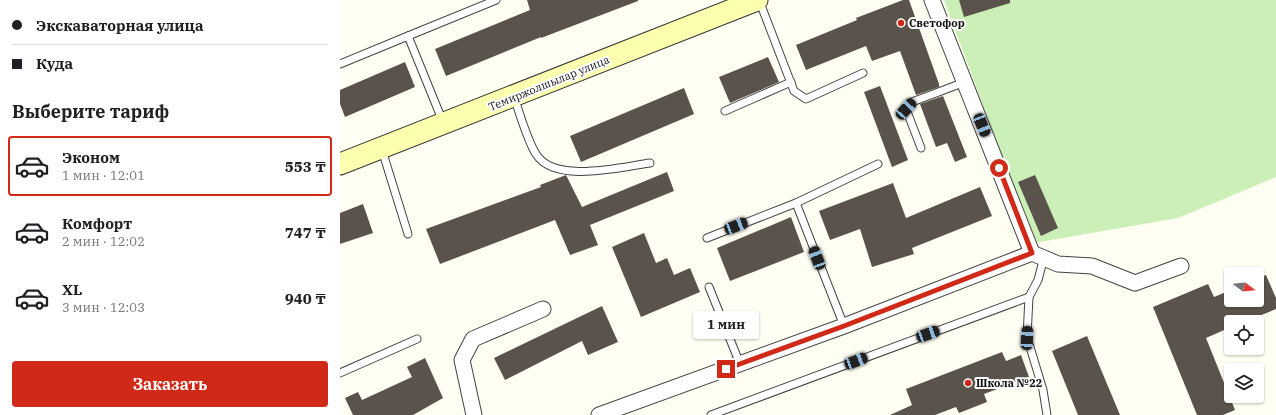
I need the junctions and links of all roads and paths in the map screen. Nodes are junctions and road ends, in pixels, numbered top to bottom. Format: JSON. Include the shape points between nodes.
{"nodes":[{"id":1,"x":496,"y":0,"type":"edge"},
{"id":2,"x":758,"y":0,"type":"edge"},
{"id":3,"x":932,"y":0,"type":"edge"},
{"id":4,"x":408,"y":36,"type":"junction"},
{"id":5,"x":340,"y":64,"type":"edge"},
{"id":6,"x":863,"y":73,"type":"dead end"},
{"id":7,"x":791,"y":82,"type":"junction"},
{"id":8,"x":965,"y":82,"type":"junction"},
{"id":9,"x":514,"y":97,"type":"junction"},
{"id":10,"x":725,"y":111,"type":"dead end"},
{"id":11,"x":444,"y":124,"type":"junction"},
{"id":12,"x":381,"y":148,"type":"junction"},
{"id":13,"x":921,"y":148,"type":"dead end"},
{"id":14,"x":650,"y":163,"type":"dead end"},
{"id":15,"x":340,"y":164,"type":"edge"},
{"id":16,"x":878,"y":164,"type":"dead end"},
{"id":17,"x":796,"y":203,"type":"junction"},
{"id":18,"x":408,"y":234,"type":"dead end"},
{"id":19,"x":707,"y":238,"type":"dead end"},
{"id":20,"x":1038,"y":255,"type":"junction"},
{"id":21,"x":1181,"y":266,"type":"dead end"},
{"id":22,"x":709,"y":287,"type":"dead end"},
{"id":23,"x":1029,"y":296,"type":"junction"},
{"id":24,"x":543,"y":309,"type":"dead end"},
{"id":25,"x":844,"y":326,"type":"junction"},
{"id":26,"x":417,"y":339,"type":"dead end"},
{"id":27,"x":740,"y":364,"type":"junction"},
{"id":28,"x":340,"y":373,"type":"edge"},
{"id":29,"x":474,"y":415,"type":"edge"},
{"id":30,"x":599,"y":415,"type":"edge"},
{"id":31,"x":711,"y":415,"type":"edge"},
{"id":32,"x":1047,"y":415,"type":"edge"}],
"edges":[{"from":1,"to":4,"type":"lane"},
{"from":2,"to":7,"type":"lane"},
{"from":2,"to":9,"type":"street","name":"Темиржолшылар улица"},
{"from":3,"to":8,"type":"street"},
{"from":4,"to":5,"type":"lane"},
{"from":4,"to":11,"type":"lane"},
{"from":6,"to":7,"type":"lane","via":[[806,99],[794,91]]},
{"from":7,"to":10,"type":"lane"},
{"from":8,"to":13,"type":"lane","via":[[912,102],[906,109]]},
{"from":8,"to":20,"type":"street"},
{"from":9,"to":11,"type":"street","name":"Темиржолшылар улица"},
{"from":9,"to":14,"type":"lane","via":[[536,154],[545,164],[558,169],[581,172]]},
{"from":11,"to":12,"type":"street","name":"Темиржолшылар улица"},
{"from":12,"to":15,"type":"street","name":"Темиржолшылар улица"},
{"from":12,"to":18,"type":"lane"},
{"from":16,"to":17,"type":"lane"},
{"from":17,"to":19,"type":"lane"},
{"from":17,"to":25,"type":"lane"},
{"from":20,"to":21,"type":"street","via":[[1058,264],[1092,266],[1135,283]]},
{"from":20,"to":23,"type":"lane","via":[[1038,280]]},
{"from":20,"to":25,"type":"street"},
{"from":22,"to":27,"type":"lane"},
{"from":23,"to":31,"type":"lane"},
{"from":23,"to":32,"type":"lane","via":[[1027,338],[1043,390]]},
{"from":24,"to":29,"type":"street","via":[[474,339],[462,360]]},
{"from":25,"to":27,"type":"street"},
{"from":26,"to":28,"type":"lane"},
{"from":27,"to":30,"type":"street"}]}
